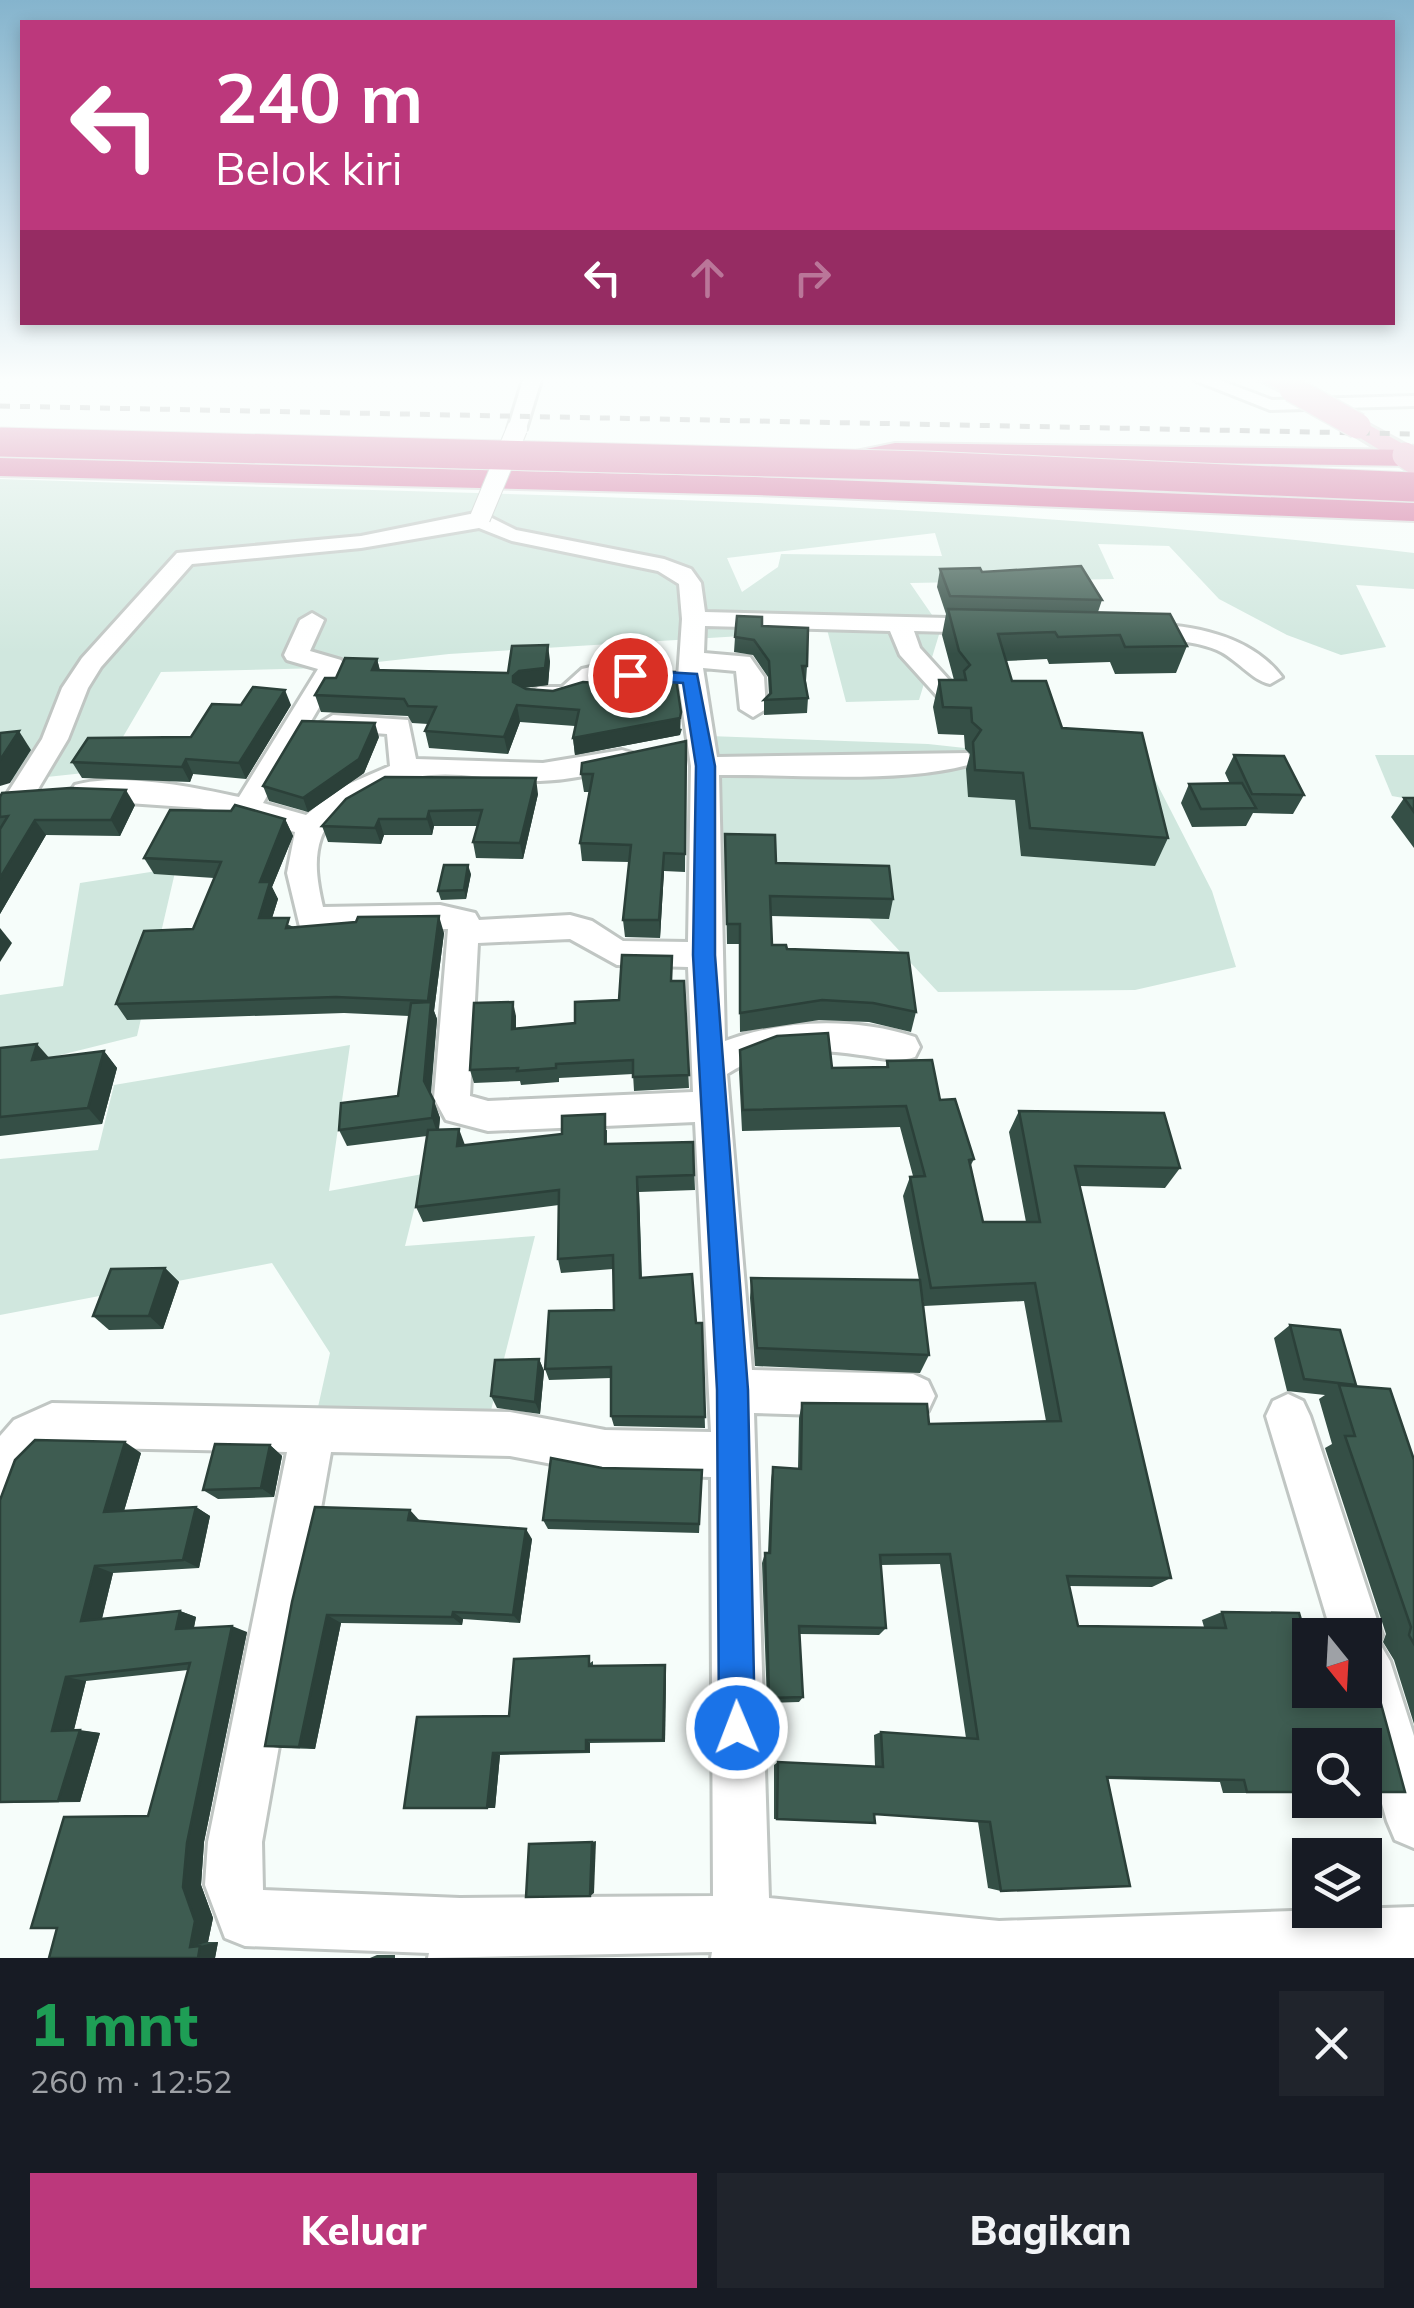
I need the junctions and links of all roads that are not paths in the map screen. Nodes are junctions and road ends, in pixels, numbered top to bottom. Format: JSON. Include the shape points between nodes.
{"nodes":[{"id":1,"x":174,"y":471,"type":"edge"},
{"id":2,"x":499,"y":471,"type":"edge"},
{"id":3,"x":610,"y":471,"type":"edge"},
{"id":4,"x":1051,"y":471,"type":"edge"},
{"id":5,"x":1060,"y":471,"type":"edge"},
{"id":6,"x":756,"y":486,"type":"junction"},
{"id":7,"x":1414,"y":487,"type":"edge"},
{"id":8,"x":1414,"y":500,"type":"edge"},
{"id":9,"x":1414,"y":512,"type":"edge"},
{"id":10,"x":480,"y":519,"type":"junction"},
{"id":11,"x":1414,"y":534,"type":"edge"},
{"id":12,"x":694,"y":618,"type":"junction"},
{"id":13,"x":312,"y":620,"type":"dead end"},
{"id":14,"x":899,"y":624,"type":"junction"},
{"id":15,"x":1010,"y":627,"type":"edge"},
{"id":16,"x":1122,"y":630,"type":"edge"},
{"id":17,"x":691,"y":669,"type":"junction"},
{"id":18,"x":1270,"y":678,"type":"dead end"},
{"id":19,"x":948,"y":692,"type":"edge"},
{"id":20,"x":532,"y":696,"type":"edge"},
{"id":21,"x":753,"y":709,"type":"dead end"},
{"id":22,"x":300,"y":722,"type":"junction"},
{"id":23,"x":696,"y":752,"type":"junction"},
{"id":24,"x":644,"y":755,"type":"edge"},
{"id":25,"x":958,"y":759,"type":"dead end"},
{"id":26,"x":404,"y":770,"type":"junction"},
{"id":27,"x":11,"y":796,"type":"edge"},
{"id":28,"x":248,"y":805,"type":"junction"},
{"id":29,"x":311,"y":826,"type":"junction"},
{"id":30,"x":465,"y":932,"type":"junction"},
{"id":31,"x":704,"y":955,"type":"junction"},
{"id":32,"x":904,"y":1047,"type":"dead end"},
{"id":33,"x":712,"y":1086,"type":"junction"},
{"id":34,"x":732,"y":1390,"type":"junction"},
{"id":35,"x":913,"y":1396,"type":"dead end"},
{"id":36,"x":1288,"y":1416,"type":"dead end"},
{"id":37,"x":313,"y":1432,"type":"junction"},
{"id":38,"x":732,"y":1455,"type":"junction"},
{"id":39,"x":0,"y":1498,"type":"edge"},
{"id":40,"x":1352,"y":1618,"type":"edge"},
{"id":41,"x":1380,"y":1708,"type":"edge"},
{"id":42,"x":1414,"y":1821,"type":"edge"},
{"id":43,"x":1414,"y":1935,"type":"edge"},
{"id":44,"x":741,"y":1941,"type":"edge"},
{"id":45,"x":458,"y":1942,"type":"edge"},
{"id":46,"x":1000,"y":1954,"type":"edge"}],
"edges":[{"from":1,"to":6,"type":"highway"},
{"from":2,"to":10,"type":"street","bridge":true},
{"from":3,"to":8,"type":"highway"},
{"from":4,"to":7,"type":"highway","bridge":true},
{"from":5,"to":7,"type":"highway"},
{"from":6,"to":9,"type":"highway"},
{"from":6,"to":11,"type":"highway"},
{"from":10,"to":12,"type":"street","via":[[512,535],[683,574]]},
{"from":10,"to":27,"type":"street","via":[[375,540],[186,558],[91,663],[56,738]]},
{"from":12,"to":14,"type":"street"},
{"from":12,"to":17,"type":"street"},
{"from":13,"to":22,"type":"street","via":[[296,655],[332,665]]},
{"from":14,"to":15,"type":"street"},
{"from":14,"to":19,"type":"street","via":[[908,650]]},
{"from":16,"to":18,"type":"street","via":[[1160,630],[1226,644]]},
{"from":17,"to":20,"type":"street","via":[[599,673],[569,694]]},
{"from":17,"to":21,"type":"street","via":[[741,662],[751,672]]},
{"from":17,"to":23,"type":"street"},
{"from":22,"to":26,"type":"street","via":[[399,726]]},
{"from":22,"to":28,"type":"street"},
{"from":23,"to":25,"type":"street","via":[[906,764]]},
{"from":23,"to":31,"type":"street"},
{"from":24,"to":26,"type":"street","via":[[559,772]]},
{"from":26,"to":29,"type":"street","via":[[359,787]]},
{"from":27,"to":28,"type":"street","via":[[90,790]]},
{"from":28,"to":29,"type":"street"},
{"from":29,"to":30,"type":"street","via":[[302,862],[311,919],[454,916],[464,921]]},
{"from":30,"to":31,"type":"street","via":[[570,926],[617,954]]},
{"from":30,"to":33,"type":"street","via":[[452,1098],[459,1108],[488,1116]]},
{"from":31,"to":33,"type":"street"},
{"from":32,"to":33,"type":"street","via":[[782,1035],[727,1054]]},
{"from":33,"to":34,"type":"street"},
{"from":34,"to":35,"type":"street"},
{"from":34,"to":38,"type":"street"},
{"from":36,"to":40,"type":"street"},
{"from":37,"to":38,"type":"street","via":[[510,1434],[605,1452]]},
{"from":37,"to":39,"type":"street","via":[[52,1425],[20,1442]]},
{"from":37,"to":45,"type":"street","via":[[235,1842],[233,1886],[245,1918]]},
{"from":38,"to":44,"type":"street"},
{"from":41,"to":42,"type":"street"},
{"from":43,"to":46,"type":"street"},
{"from":44,"to":45,"type":"street"},
{"from":44,"to":46,"type":"street"}]}
